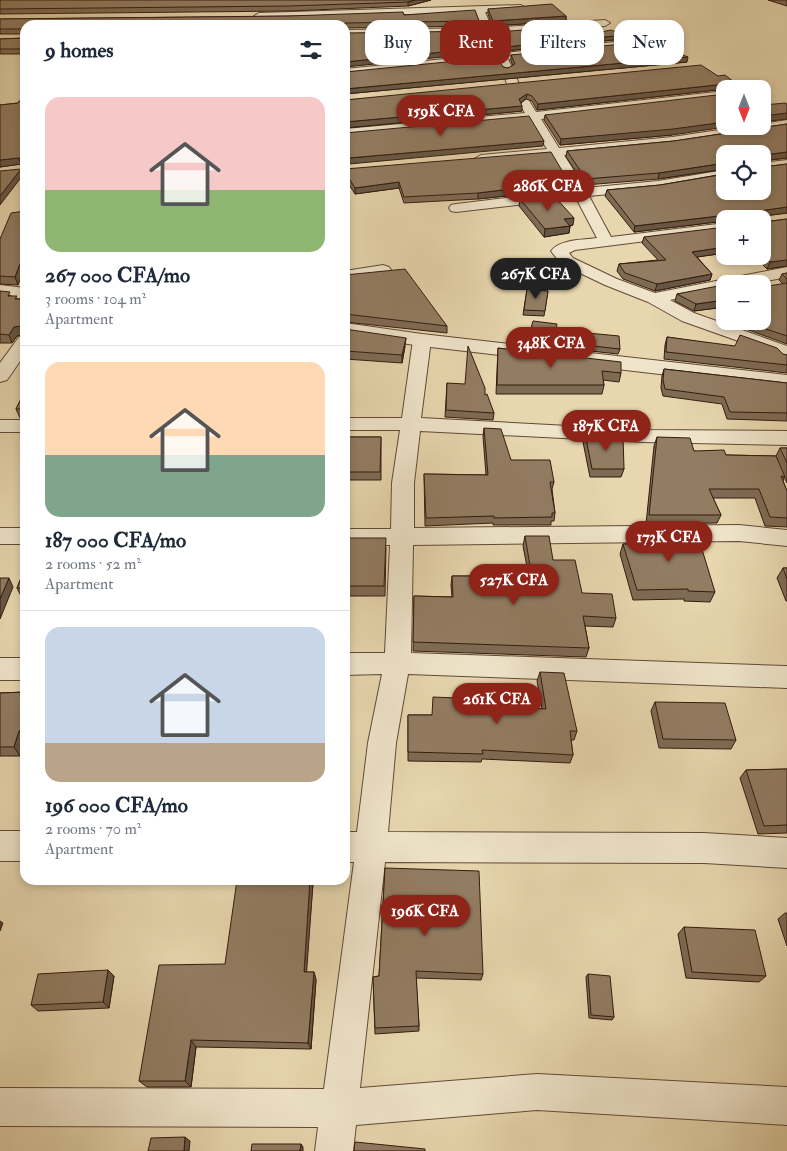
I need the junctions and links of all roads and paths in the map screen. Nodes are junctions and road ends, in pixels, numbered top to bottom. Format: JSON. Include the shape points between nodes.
{"nodes":[{"id":1,"x":524,"y":5,"type":"edge"},
{"id":2,"x":480,"y":10,"type":"junction"},
{"id":3,"x":244,"y":17,"type":"edge"},
{"id":4,"x":483,"y":20,"type":"edge"},
{"id":5,"x":605,"y":23,"type":"dead end"},
{"id":6,"x":511,"y":30,"type":"edge"},
{"id":7,"x":440,"y":32,"type":"edge"},
{"id":8,"x":350,"y":33,"type":"edge"},
{"id":9,"x":614,"y":45,"type":"edge"},
{"id":10,"x":511,"y":55,"type":"edge"},
{"id":11,"x":440,"y":62,"type":"edge"},
{"id":12,"x":505,"y":65,"type":"edge"},
{"id":13,"x":350,"y":71,"type":"edge"},
{"id":14,"x":716,"y":95,"type":"edge"},
{"id":15,"x":532,"y":116,"type":"junction"},
{"id":16,"x":787,"y":124,"type":"edge"},
{"id":17,"x":350,"y":133,"type":"edge"},
{"id":18,"x":553,"y":151,"type":"junction"},
{"id":19,"x":465,"y":160,"type":"edge"},
{"id":20,"x":787,"y":164,"type":"edge"},
{"id":21,"x":771,"y":166,"type":"edge"},
{"id":22,"x":716,"y":175,"type":"edge"},
{"id":23,"x":581,"y":194,"type":"junction"},
{"id":24,"x":456,"y":208,"type":"dead end"},
{"id":25,"x":716,"y":228,"type":"edge"},
{"id":26,"x":606,"y":242,"type":"junction"},
{"id":27,"x":383,"y":270,"type":"edge"},
{"id":28,"x":787,"y":272,"type":"edge"},
{"id":29,"x":350,"y":275,"type":"edge"},
{"id":30,"x":0,"y":291,"type":"edge"},
{"id":31,"x":20,"y":293,"type":"edge"},
{"id":32,"x":654,"y":298,"type":"junction"},
{"id":33,"x":350,"y":330,"type":"edge"},
{"id":34,"x":422,"y":340,"type":"junction"},
{"id":35,"x":20,"y":346,"type":"edge"},
{"id":36,"x":20,"y":349,"type":"edge"},
{"id":37,"x":0,"y":350,"type":"edge"},
{"id":38,"x":785,"y":351,"type":"edge"},
{"id":39,"x":0,"y":376,"type":"edge"},
{"id":40,"x":785,"y":385,"type":"edge"},
{"id":41,"x":350,"y":424,"type":"edge"},
{"id":42,"x":411,"y":424,"type":"junction"},
{"id":43,"x":0,"y":426,"type":"edge"},
{"id":44,"x":20,"y":426,"type":"edge"},
{"id":45,"x":787,"y":438,"type":"edge"},
{"id":46,"x":0,"y":536,"type":"edge"},
{"id":47,"x":20,"y":536,"type":"edge"},
{"id":48,"x":350,"y":537,"type":"edge"},
{"id":49,"x":402,"y":537,"type":"junction"},
{"id":50,"x":787,"y":538,"type":"edge"},
{"id":51,"x":397,"y":663,"type":"junction"},
{"id":52,"x":350,"y":664,"type":"edge"},
{"id":53,"x":0,"y":669,"type":"edge"},
{"id":54,"x":20,"y":669,"type":"edge"},
{"id":55,"x":787,"y":677,"type":"edge"},
{"id":56,"x":0,"y":846,"type":"edge"},
{"id":57,"x":20,"y":846,"type":"edge"},
{"id":58,"x":359,"y":847,"type":"edge"},
{"id":59,"x":787,"y":853,"type":"edge"},
{"id":60,"x":787,"y":1106,"type":"edge"},
{"id":61,"x":0,"y":1107,"type":"edge"},
{"id":62,"x":340,"y":1108,"type":"junction"},
{"id":63,"x":334,"y":1151,"type":"edge"}],
"edges":[{"from":1,"to":2,"type":"street"},
{"from":2,"to":3,"type":"street"},
{"from":2,"to":4,"type":"street"},
{"from":5,"to":6,"type":"street"},
{"from":7,"to":8,"type":"street"},
{"from":9,"to":10,"type":"street"},
{"from":11,"to":13,"type":"street"},
{"from":12,"to":15,"type":"street"},
{"from":14,"to":15,"type":"street"},
{"from":15,"to":17,"type":"street"},
{"from":15,"to":18,"type":"street"},
{"from":16,"to":18,"type":"street","via":[[672,141]]},
{"from":18,"to":19,"type":"street"},
{"from":18,"to":23,"type":"street"},
{"from":20,"to":21,"type":"street"},
{"from":22,"to":23,"type":"street"},
{"from":23,"to":24,"type":"street","via":[[492,201]]},
{"from":23,"to":26,"type":"street"},
{"from":25,"to":26,"type":"street"},
{"from":26,"to":32,"type":"street","via":[[572,246],[560,251],[567,261]]},
{"from":27,"to":29,"type":"street"},
{"from":28,"to":32,"type":"street"},
{"from":30,"to":31,"type":"street"},
{"from":32,"to":38,"type":"street","via":[[688,316]]},
{"from":33,"to":34,"type":"street"},
{"from":34,"to":40,"type":"street"},
{"from":34,"to":42,"type":"street"},
{"from":35,"to":37,"type":"street"},
{"from":36,"to":39,"type":"street"},
{"from":41,"to":42,"type":"street"},
{"from":42,"to":45,"type":"street","via":[[643,436]]},
{"from":42,"to":49,"type":"street","via":[[403,483]]},
{"from":43,"to":44,"type":"street"},
{"from":46,"to":47,"type":"street"},
{"from":48,"to":49,"type":"street"},
{"from":49,"to":50,"type":"street","via":[[740,533]]},
{"from":49,"to":51,"type":"street","via":[[402,603]]},
{"from":51,"to":52,"type":"street"},
{"from":51,"to":55,"type":"street"},
{"from":51,"to":58,"type":"street"},
{"from":53,"to":54,"type":"street"},
{"from":56,"to":57,"type":"street"},
{"from":58,"to":59,"type":"street","via":[[704,848]]},
{"from":58,"to":62,"type":"street"},
{"from":60,"to":62,"type":"street","via":[[537,1092]]},
{"from":61,"to":62,"type":"street"},
{"from":62,"to":63,"type":"street"}]}
